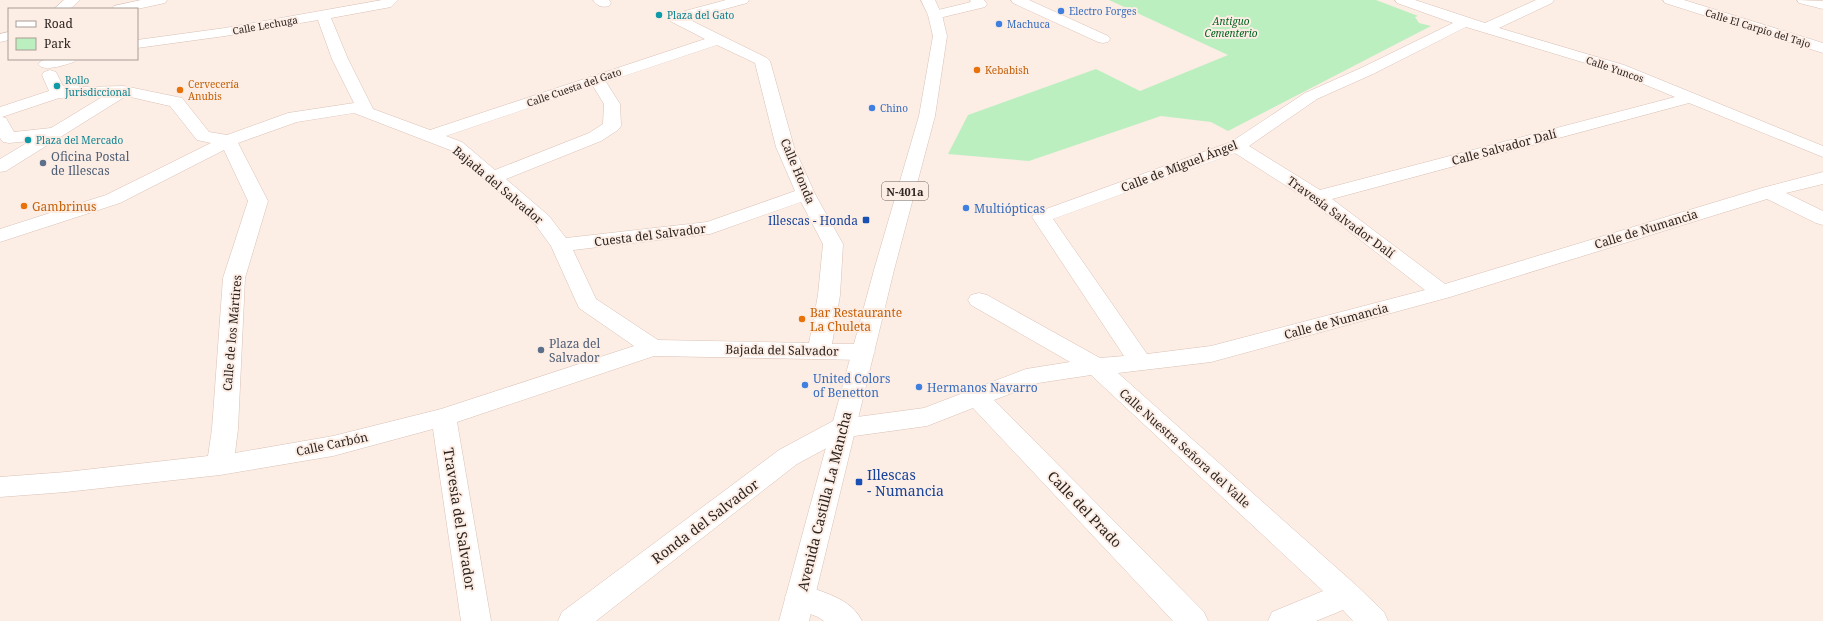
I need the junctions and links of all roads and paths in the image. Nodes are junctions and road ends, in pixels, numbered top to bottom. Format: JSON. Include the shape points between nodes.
{"nodes":[{"id":1,"x":73,"y":0,"type":"edge"},
{"id":2,"x":160,"y":0,"type":"edge"},
{"id":3,"x":391,"y":0,"type":"edge"},
{"id":4,"x":742,"y":0,"type":"edge"},
{"id":5,"x":1018,"y":0,"type":"edge"},
{"id":6,"x":1402,"y":0,"type":"edge"},
{"id":7,"x":1547,"y":0,"type":"edge"},
{"id":8,"x":1670,"y":0,"type":"edge"},
{"id":9,"x":1804,"y":0,"type":"edge"},
{"id":10,"x":983,"y":1,"type":"edge"},
{"id":11,"x":1823,"y":6,"type":"edge"},
{"id":12,"x":62,"y":8,"type":"edge"},
{"id":13,"x":124,"y":8,"type":"edge"},
{"id":14,"x":932,"y":8,"type":"edge"},
{"id":15,"x":323,"y":15,"type":"junction"},
{"id":16,"x":1465,"y":22,"type":"junction"},
{"id":17,"x":1486,"y":28,"type":"junction"},
{"id":18,"x":719,"y":39,"type":"junction"},
{"id":19,"x":1103,"y":39,"type":"dead end"},
{"id":20,"x":138,"y":44,"type":"edge"},
{"id":21,"x":1823,"y":48,"type":"edge"},
{"id":22,"x":66,"y":60,"type":"edge"},
{"id":23,"x":46,"y":66,"type":"edge"},
{"id":24,"x":596,"y":80,"type":"junction"},
{"id":25,"x":88,"y":83,"type":"junction"},
{"id":26,"x":124,"y":91,"type":"junction"},
{"id":27,"x":58,"y":93,"type":"junction"},
{"id":28,"x":1690,"y":98,"type":"junction"},
{"id":29,"x":0,"y":113,"type":"edge"},
{"id":30,"x":368,"y":113,"type":"junction"},
{"id":31,"x":0,"y":122,"type":"edge"},
{"id":32,"x":54,"y":133,"type":"junction"},
{"id":33,"x":429,"y":136,"type":"junction"},
{"id":34,"x":228,"y":141,"type":"junction"},
{"id":35,"x":1237,"y":146,"type":"junction"},
{"id":36,"x":1823,"y":152,"type":"edge"},
{"id":37,"x":0,"y":167,"type":"edge"},
{"id":38,"x":494,"y":178,"type":"junction"},
{"id":39,"x":1823,"y":178,"type":"edge"},
{"id":40,"x":1769,"y":192,"type":"junction"},
{"id":41,"x":806,"y":194,"type":"junction"},
{"id":42,"x":1317,"y":197,"type":"junction"},
{"id":43,"x":1823,"y":219,"type":"edge"},
{"id":44,"x":0,"y":236,"type":"edge"},
{"id":45,"x":561,"y":245,"type":"junction"},
{"id":46,"x":1442,"y":292,"type":"junction"},
{"id":47,"x":979,"y":300,"type":"dead end"},
{"id":48,"x":653,"y":348,"type":"junction"},
{"id":49,"x":819,"y":351,"type":"junction"},
{"id":50,"x":863,"y":352,"type":"junction"},
{"id":51,"x":1141,"y":363,"type":"junction"},
{"id":52,"x":1096,"y":366,"type":"junction"},
{"id":53,"x":977,"y":397,"type":"junction"},
{"id":54,"x":444,"y":417,"type":"junction"},
{"id":55,"x":842,"y":428,"type":"junction"},
{"id":56,"x":220,"y":465,"type":"junction"},
{"id":57,"x":0,"y":487,"type":"edge"},
{"id":58,"x":1347,"y":595,"type":"junction"},
{"id":59,"x":797,"y":609,"type":"edge"},
{"id":60,"x":476,"y":621,"type":"edge"},
{"id":61,"x":573,"y":621,"type":"edge"},
{"id":62,"x":847,"y":621,"type":"edge"},
{"id":63,"x":1193,"y":621,"type":"edge"},
{"id":64,"x":1283,"y":621,"type":"edge"},
{"id":65,"x":1373,"y":621,"type":"edge"}],
"edges":[{"from":1,"to":12,"type":"street"},
{"from":2,"to":13,"type":"street"},
{"from":3,"to":15,"type":"street","name":"Calle Lechuga","via":[[386,4]]},
{"from":4,"to":18,"type":"street","name":"Calle Honda","via":[[675,18]]},
{"from":5,"to":19,"type":"street"},
{"from":6,"to":16,"type":"street","name":"Calle Yuncos"},
{"from":7,"to":17,"type":"street"},
{"from":8,"to":21,"type":"street","name":"Calle El Carpio del Tajo"},
{"from":9,"to":11,"type":"street"},
{"from":10,"to":14,"type":"street"},
{"from":14,"to":50,"type":"street","number":"N-401a","via":[[940,36],[927,116]]},
{"from":15,"to":20,"type":"street","name":"Calle Lechuga"},
{"from":15,"to":30,"type":"street","via":[[340,59]]},
{"from":16,"to":17,"type":"street","name":"Calle Yuncos"},
{"from":16,"to":35,"type":"street","name":"Calle de Miguel Ángel","via":[[1311,96]]},
{"from":17,"to":28,"type":"street","name":"Calle Yuncos","via":[[1618,68]]},
{"from":18,"to":24,"type":"street","name":"Calle Cuesta del Gato"},
{"from":18,"to":41,"type":"street","name":"Calle Honda","via":[[762,61],[785,147]]},
{"from":22,"to":23,"type":"street"},
{"from":23,"to":25,"type":"street"},
{"from":23,"to":27,"type":"street"},
{"from":24,"to":33,"type":"street","name":"Calle Cuesta del Gato"},
{"from":24,"to":38,"type":"street","via":[[612,104],[612,126],[595,137]]},
{"from":25,"to":26,"type":"street"},
{"from":25,"to":27,"type":"street"},
{"from":26,"to":27,"type":"street"},
{"from":26,"to":32,"type":"street"},
{"from":26,"to":34,"type":"street","via":[[176,102],[203,136]]},
{"from":27,"to":29,"type":"street"},
{"from":28,"to":36,"type":"street","name":"Calle Yuncos"},
{"from":28,"to":42,"type":"street","name":"Calle Salvador Dalí"},
{"from":30,"to":33,"type":"street","name":"Bajada del Salvador"},
{"from":30,"to":34,"type":"street","name":"Bajada del Salvador","via":[[356,108],[294,117]]},
{"from":31,"to":32,"type":"street","via":[[9,138]]},
{"from":32,"to":37,"type":"street"},
{"from":33,"to":38,"type":"street","name":"Bajada del Salvador","via":[[456,146]]},
{"from":34,"to":44,"type":"street","name":"Bajada del Salvador","via":[[112,199]]},
{"from":34,"to":56,"type":"street","name":"Calle de los Mártires","via":[[258,201],[234,278],[225,429]]},
{"from":35,"to":42,"type":"street","name":"Travesía Salvador Dalí"},
{"from":35,"to":51,"type":"street","name":"Calle de Miguel Ángel","via":[[1042,216]]},
{"from":38,"to":45,"type":"street","name":"Bajada del Salvador","via":[[542,220]]},
{"from":39,"to":40,"type":"street","name":"Calle de Numancia"},
{"from":40,"to":43,"type":"street"},
{"from":40,"to":46,"type":"street","name":"Calle de Numancia"},
{"from":41,"to":45,"type":"street","name":"Cuesta del Salvador","via":[[710,228]]},
{"from":41,"to":49,"type":"street","name":"Calle Honda","via":[[833,244],[829,295]]},
{"from":42,"to":46,"type":"street","name":"Travesía Salvador Dalí"},
{"from":45,"to":48,"type":"street","name":"Bajada del Salvador","via":[[587,303]]},
{"from":46,"to":51,"type":"street","name":"Calle de Numancia","via":[[1211,354]]},
{"from":47,"to":52,"type":"street","name":"Calle Nuestra Señora del Valle"},
{"from":48,"to":49,"type":"street","name":"Bajada del Salvador"},
{"from":48,"to":54,"type":"street","name":"Calle Carbón"},
{"from":49,"to":50,"type":"street","name":"Bajada del Salvador"},
{"from":50,"to":55,"type":"street","name":"Avenida Castilla La Mancha","number":"N-401a"},
{"from":51,"to":52,"type":"street","name":"Calle de Numancia"},
{"from":52,"to":53,"type":"street","name":"Calle de Numancia","via":[[1034,375]]},
{"from":52,"to":58,"type":"street","name":"Calle Nuestra Señora del Valle"},
{"from":53,"to":55,"type":"street","name":"Calle de Numancia","via":[[927,417]]},
{"from":53,"to":63,"type":"street","name":"Calle del Prado"},
{"from":54,"to":56,"type":"street","name":"Calle Carbón","via":[[333,446]]},
{"from":54,"to":60,"type":"street","name":"Travesía del Salvador"},
{"from":55,"to":59,"type":"street","name":"Avenida Castilla La Mancha","number":"N-401a"},
{"from":55,"to":61,"type":"street","name":"Ronda del Salvador","via":[[788,457]]},
{"from":56,"to":57,"type":"street","name":"Calle Carbón"},
{"from":58,"to":64,"type":"street"},
{"from":58,"to":65,"type":"street","name":"Calle Nuestra Señora del Valle"},
{"from":59,"to":62,"type":"street","via":[[829,608]]}]}
